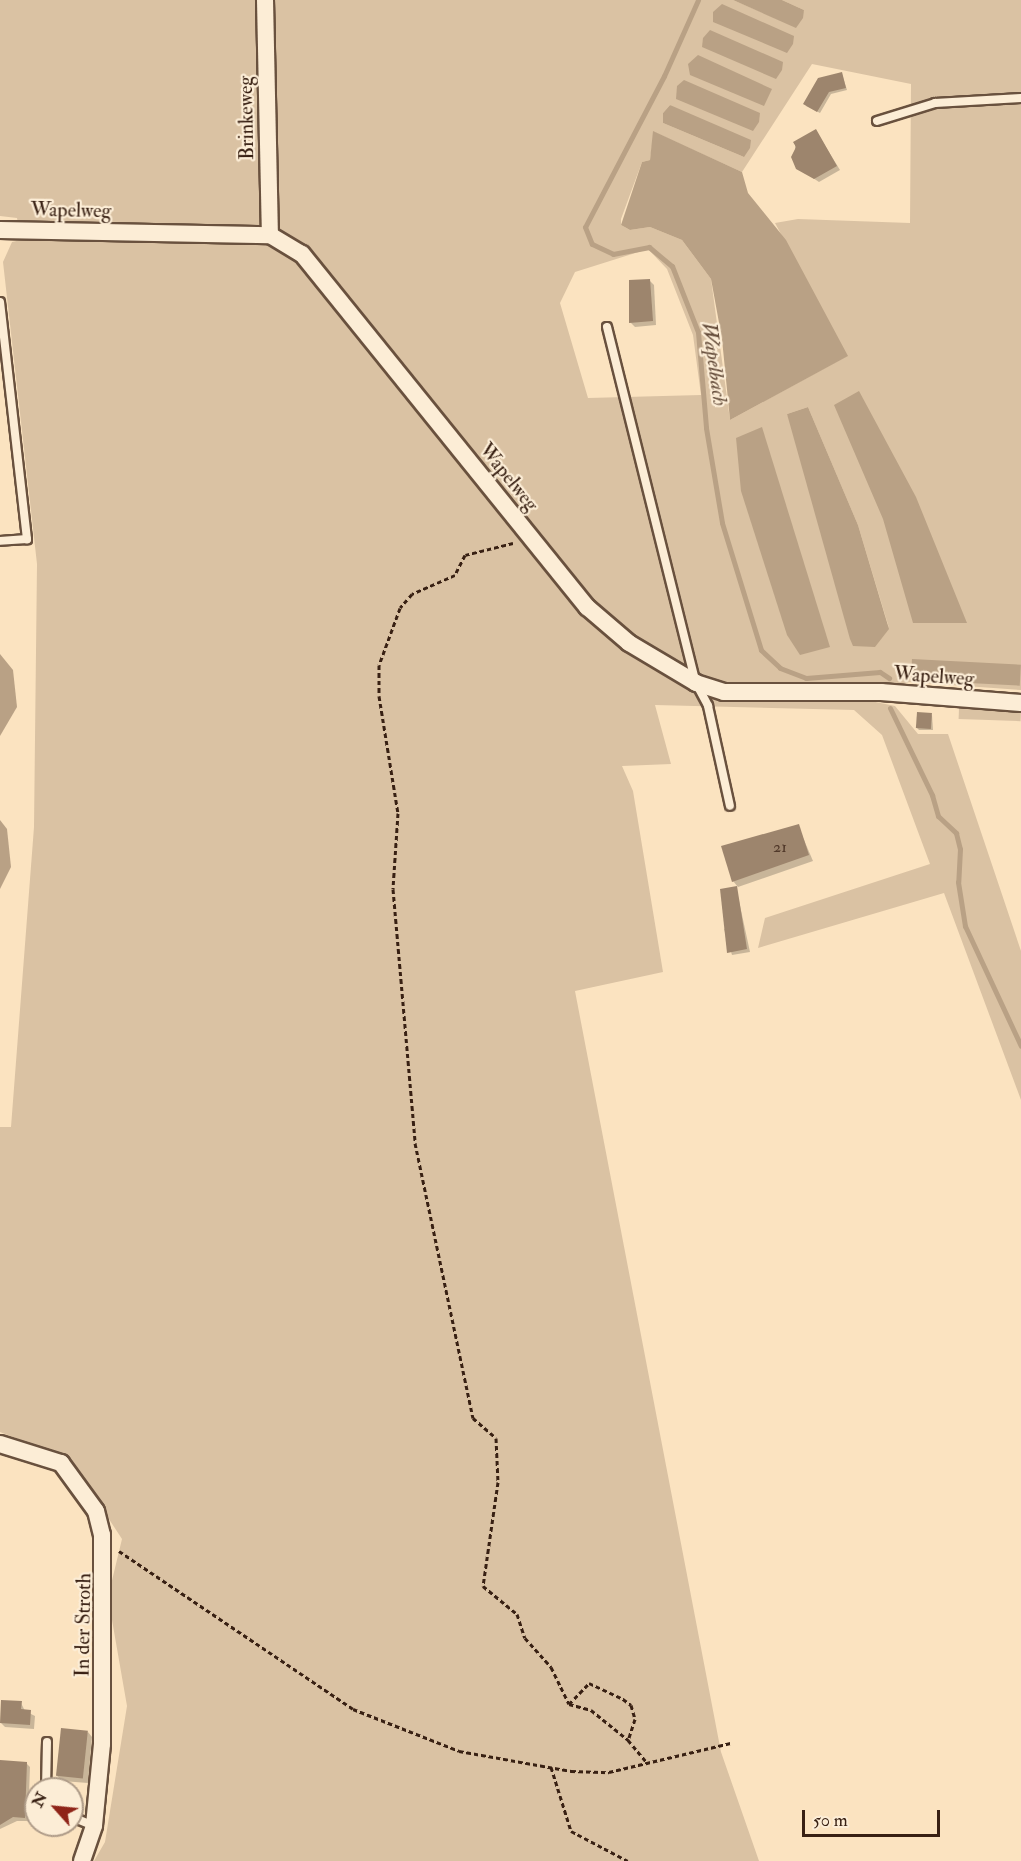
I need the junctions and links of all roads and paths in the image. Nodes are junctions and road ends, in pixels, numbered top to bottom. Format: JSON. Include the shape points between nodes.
{"nodes":[{"id":1,"x":264,"y":0,"type":"edge"},
{"id":2,"x":1021,"y":98,"type":"edge"},
{"id":3,"x":877,"y":121,"type":"dead end"},
{"id":4,"x":0,"y":230,"type":"edge"},
{"id":5,"x":270,"y":235,"type":"junction"},
{"id":6,"x":0,"y":303,"type":"edge"},
{"id":7,"x":607,"y":327,"type":"dead end"},
{"id":8,"x":526,"y":532,"type":"junction"},
{"id":9,"x":0,"y":541,"type":"edge"},
{"id":10,"x":696,"y":683,"type":"junction"},
{"id":11,"x":1021,"y":703,"type":"edge"},
{"id":12,"x":730,"y":806,"type":"dead end"},
{"id":13,"x":0,"y":1444,"type":"edge"},
{"id":14,"x":103,"y":1540,"type":"junction"},
{"id":15,"x":569,"y":1704,"type":"junction"},
{"id":16,"x":628,"y":1740,"type":"junction"},
{"id":17,"x":47,"y":1742,"type":"dead end"},
{"id":18,"x":731,"y":1743,"type":"dead end"},
{"id":19,"x":648,"y":1764,"type":"junction"},
{"id":20,"x":551,"y":1767,"type":"junction"},
{"id":21,"x":46,"y":1777,"type":"edge"},
{"id":22,"x":84,"y":1822,"type":"edge"},
{"id":23,"x":94,"y":1826,"type":"junction"},
{"id":24,"x":81,"y":1861,"type":"edge"},
{"id":25,"x":628,"y":1861,"type":"edge"}],
"edges":[{"from":1,"to":5,"type":"street","name":"Brinkeweg"},
{"from":2,"to":3,"type":"lane","via":[[935,103]]},
{"from":4,"to":5,"type":"street","name":"Wapelweg"},
{"from":5,"to":8,"type":"street","name":"Wapelweg","via":[[302,254]]},
{"from":6,"to":9,"type":"lane","via":[[27,539]]},
{"from":7,"to":10,"type":"lane"},
{"from":8,"to":10,"type":"street","name":"Wapelweg","via":[[587,607],[629,643]]},
{"from":8,"to":15,"type":"path","via":[[518,541],[465,555],[454,575],[412,594],[400,608],[387,638],[379,665],[379,696],[398,813],[393,889],[415,1143],[472,1418],[496,1438],[498,1482],[483,1586],[517,1614],[525,1638],[551,1667]]},
{"from":10,"to":11,"type":"street","name":"Wapelweg","via":[[724,692],[880,692]]},
{"from":10,"to":12,"type":"lane","via":[[708,706]]},
{"from":13,"to":14,"type":"street","name":"In der Stroth","via":[[60,1463],[96,1511]]},
{"from":14,"to":20,"type":"path","via":[[353,1709],[459,1751]]},
{"from":14,"to":23,"type":"street","name":"In der Stroth","via":[[102,1744]]},
{"from":15,"to":16,"type":"path","via":[[591,1710]]},
{"from":15,"to":16,"type":"path","via":[[589,1683],[623,1699],[632,1705],[635,1719]]},
{"from":16,"to":19,"type":"path"},
{"from":17,"to":21,"type":"lane"},
{"from":18,"to":19,"type":"path"},
{"from":19,"to":20,"type":"path","via":[[609,1772]]},
{"from":20,"to":25,"type":"path","via":[[571,1831]]},
{"from":22,"to":23,"type":"lane"},
{"from":23,"to":24,"type":"street","name":"In der Stroth"}]}
